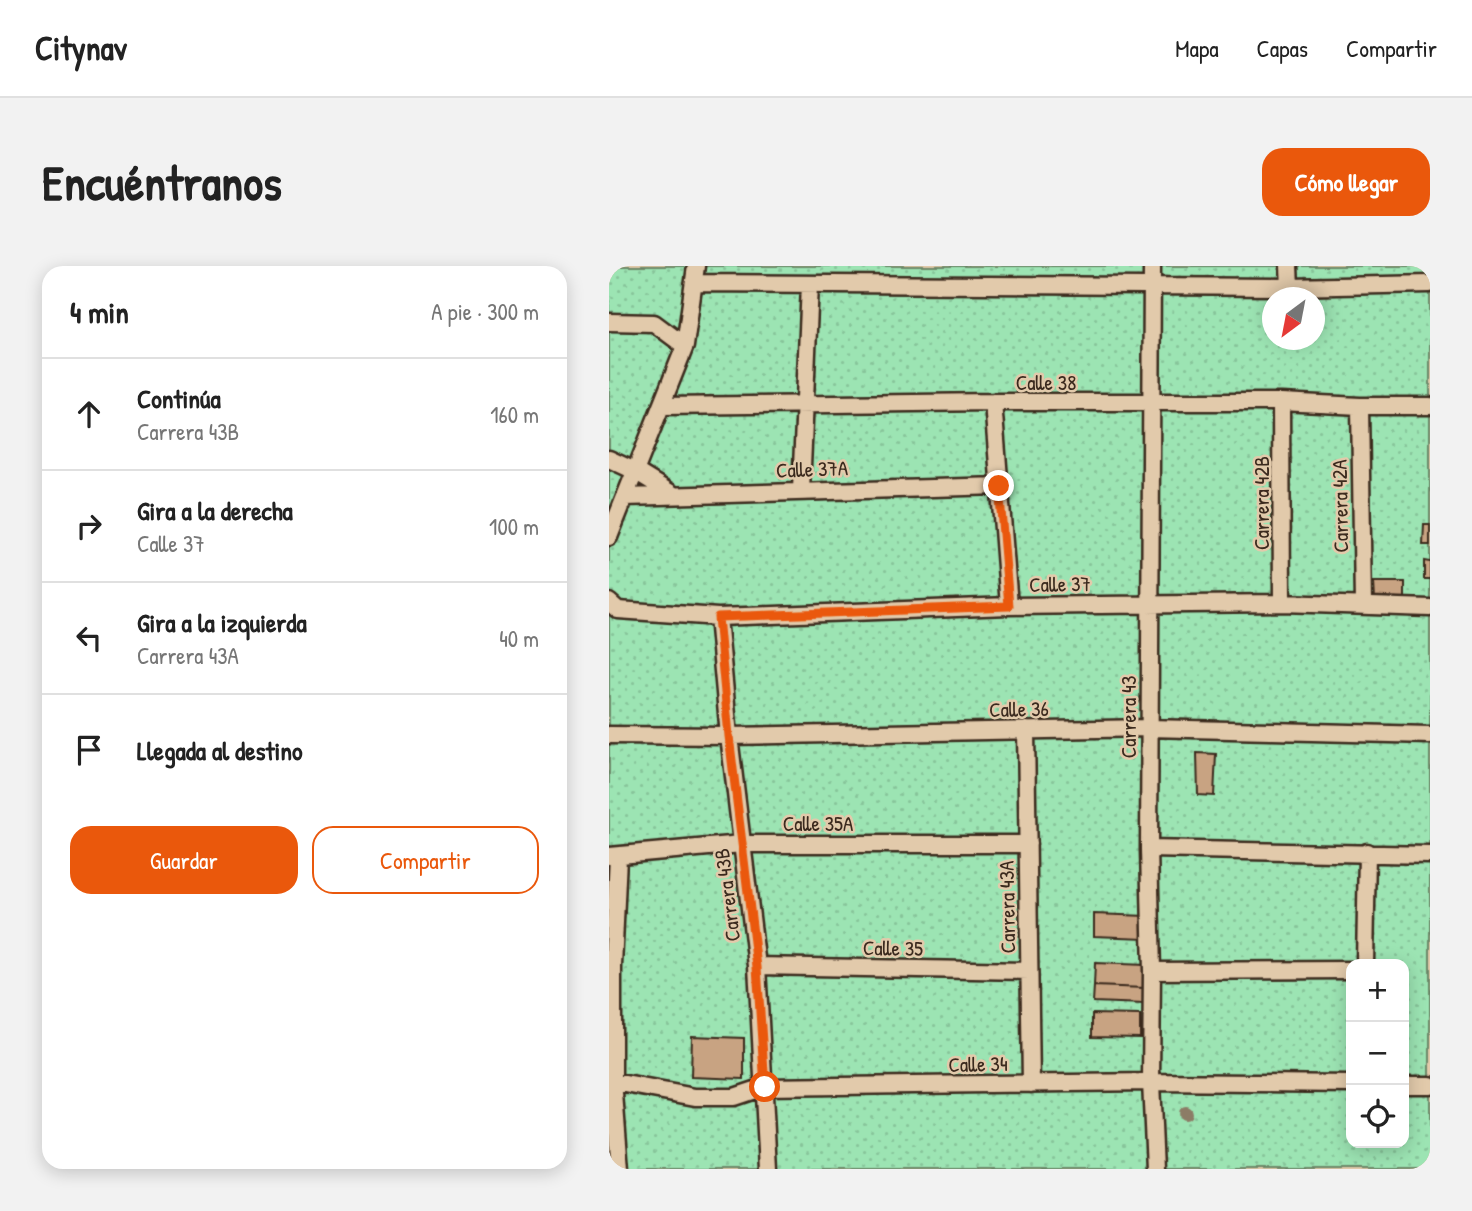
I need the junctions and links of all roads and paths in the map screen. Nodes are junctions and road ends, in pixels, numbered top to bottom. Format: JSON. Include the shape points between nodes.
{"nodes":[{"id":1,"x":696,"y":266,"type":"edge"},
{"id":2,"x":1152,"y":266,"type":"edge"},
{"id":3,"x":1289,"y":266,"type":"edge"},
{"id":4,"x":694,"y":283,"type":"junction"},
{"id":5,"x":810,"y":284,"type":"junction"},
{"id":6,"x":1430,"y":284,"type":"edge"},
{"id":7,"x":1151,"y":286,"type":"junction"},
{"id":8,"x":1290,"y":286,"type":"junction"},
{"id":9,"x":609,"y":322,"type":"edge"},
{"id":10,"x":685,"y":346,"type":"junction"},
{"id":11,"x":993,"y":402,"type":"junction"},
{"id":12,"x":1281,"y":402,"type":"junction"},
{"id":13,"x":1153,"y":404,"type":"junction"},
{"id":14,"x":805,"y":405,"type":"junction"},
{"id":15,"x":661,"y":406,"type":"junction"},
{"id":16,"x":1360,"y":406,"type":"junction"},
{"id":17,"x":1430,"y":406,"type":"edge"},
{"id":18,"x":609,"y":459,"type":"edge"},
{"id":19,"x":635,"y":471,"type":"junction"},
{"id":20,"x":999,"y":486,"type":"junction"},
{"id":21,"x":801,"y":491,"type":"junction"},
{"id":22,"x":674,"y":495,"type":"junction"},
{"id":23,"x":625,"y":497,"type":"junction"},
{"id":24,"x":609,"y":537,"type":"edge"},
{"id":25,"x":609,"y":602,"type":"edge"},
{"id":26,"x":1282,"y":603,"type":"junction"},
{"id":27,"x":1150,"y":604,"type":"junction"},
{"id":28,"x":1009,"y":606,"type":"junction"},
{"id":29,"x":1363,"y":606,"type":"junction"},
{"id":30,"x":1430,"y":608,"type":"edge"},
{"id":31,"x":718,"y":617,"type":"junction"},
{"id":32,"x":1149,"y":729,"type":"junction"},
{"id":33,"x":1026,"y":730,"type":"junction"},
{"id":34,"x":609,"y":735,"type":"edge"},
{"id":35,"x":1430,"y":735,"type":"edge"},
{"id":36,"x":729,"y":736,"type":"junction"},
{"id":37,"x":742,"y":844,"type":"junction"},
{"id":38,"x":1028,"y":844,"type":"junction"},
{"id":39,"x":1149,"y":849,"type":"junction"},
{"id":40,"x":1367,"y":852,"type":"junction"},
{"id":41,"x":1430,"y":855,"type":"edge"},
{"id":42,"x":614,"y":856,"type":"edge"},
{"id":43,"x":1365,"y":959,"type":"edge"},
{"id":44,"x":611,"y":966,"type":"edge"},
{"id":45,"x":757,"y":967,"type":"junction"},
{"id":46,"x":1346,"y":970,"type":"edge"},
{"id":47,"x":1029,"y":971,"type":"junction"},
{"id":48,"x":1152,"y":971,"type":"junction"},
{"id":49,"x":611,"y":1081,"type":"edge"},
{"id":50,"x":1151,"y":1082,"type":"junction"},
{"id":51,"x":1031,"y":1084,"type":"junction"},
{"id":52,"x":1346,"y":1084,"type":"edge"},
{"id":53,"x":1409,"y":1085,"type":"edge"},
{"id":54,"x":1430,"y":1085,"type":"edge"},
{"id":55,"x":765,"y":1087,"type":"junction"},
{"id":56,"x":620,"y":1169,"type":"edge"},
{"id":57,"x":768,"y":1169,"type":"edge"},
{"id":58,"x":1155,"y":1169,"type":"edge"}],
"edges":[{"from":1,"to":4,"type":"street"},
{"from":2,"to":7,"type":"street","name":"Carrera 43"},
{"from":3,"to":8,"type":"street"},
{"from":4,"to":5,"type":"street"},
{"from":4,"to":10,"type":"street"},
{"from":5,"to":7,"type":"street"},
{"from":5,"to":14,"type":"street"},
{"from":6,"to":8,"type":"street"},
{"from":7,"to":8,"type":"street"},
{"from":7,"to":13,"type":"street","name":"Carrera 43"},
{"from":9,"to":10,"type":"street","via":[[654,323]]},
{"from":10,"to":15,"type":"street"},
{"from":11,"to":13,"type":"street","name":"Calle 38"},
{"from":11,"to":14,"type":"street","name":"Calle 38"},
{"from":11,"to":20,"type":"street"},
{"from":12,"to":13,"type":"street","name":"Calle 38"},
{"from":12,"to":16,"type":"street","name":"Calle 38"},
{"from":12,"to":26,"type":"street","name":"Carrera 42B"},
{"from":13,"to":27,"type":"street","name":"Carrera 43"},
{"from":14,"to":15,"type":"street","name":"Calle 38"},
{"from":14,"to":21,"type":"street"},
{"from":15,"to":19,"type":"street"},
{"from":16,"to":17,"type":"street","name":"Calle 38"},
{"from":16,"to":29,"type":"street","name":"Carrera 42A"},
{"from":18,"to":19,"type":"street"},
{"from":19,"to":22,"type":"street"},
{"from":19,"to":23,"type":"street"},
{"from":20,"to":21,"type":"street","name":"Calle 37A"},
{"from":20,"to":28,"type":"street"},
{"from":21,"to":22,"type":"street","name":"Calle 37A"},
{"from":22,"to":23,"type":"street","name":"Calle 37A"},
{"from":23,"to":24,"type":"street"},
{"from":25,"to":31,"type":"street","name":"Calle 37","via":[[618,610]]},
{"from":26,"to":27,"type":"street","name":"Calle 37"},
{"from":26,"to":29,"type":"street","name":"Calle 37"},
{"from":27,"to":28,"type":"street","name":"Calle 37"},
{"from":27,"to":32,"type":"street","name":"Carrera 43"},
{"from":28,"to":31,"type":"street","name":"Calle 37"},
{"from":29,"to":30,"type":"street","name":"Calle 37"},
{"from":31,"to":36,"type":"street","name":"Carrera 43B"},
{"from":32,"to":33,"type":"street","name":"Calle 36"},
{"from":32,"to":35,"type":"street","name":"Calle 36"},
{"from":32,"to":39,"type":"street","name":"Carrera 43"},
{"from":33,"to":36,"type":"street","name":"Calle 36"},
{"from":33,"to":38,"type":"street","name":"Carrera 43A"},
{"from":34,"to":36,"type":"street","name":"Calle 36"},
{"from":36,"to":37,"type":"street","name":"Carrera 43B"},
{"from":37,"to":38,"type":"street","name":"Calle 35A"},
{"from":37,"to":42,"type":"street","name":"Calle 35A"},
{"from":37,"to":45,"type":"street","name":"Carrera 43B"},
{"from":38,"to":47,"type":"street","name":"Carrera 43A"},
{"from":39,"to":40,"type":"street"},
{"from":39,"to":48,"type":"street","name":"Carrera 43"},
{"from":40,"to":41,"type":"street"},
{"from":40,"to":43,"type":"street"},
{"from":42,"to":44,"type":"street"},
{"from":44,"to":49,"type":"street"},
{"from":45,"to":47,"type":"street","name":"Calle 35"},
{"from":45,"to":55,"type":"street","name":"Carrera 43B"},
{"from":46,"to":48,"type":"street"},
{"from":47,"to":51,"type":"street","name":"Carrera 43A"},
{"from":48,"to":50,"type":"street","name":"Carrera 43"},
{"from":49,"to":55,"type":"street","name":"Calle 34","via":[[695,1097],[734,1097]]},
{"from":49,"to":56,"type":"street"},
{"from":50,"to":51,"type":"street","name":"Calle 34"},
{"from":50,"to":52,"type":"street","name":"Calle 34"},
{"from":50,"to":58,"type":"street","name":"Carrera 43"},
{"from":51,"to":55,"type":"street","name":"Calle 34"},
{"from":53,"to":54,"type":"street"},
{"from":55,"to":57,"type":"street","name":"Carrera 43B"}]}
